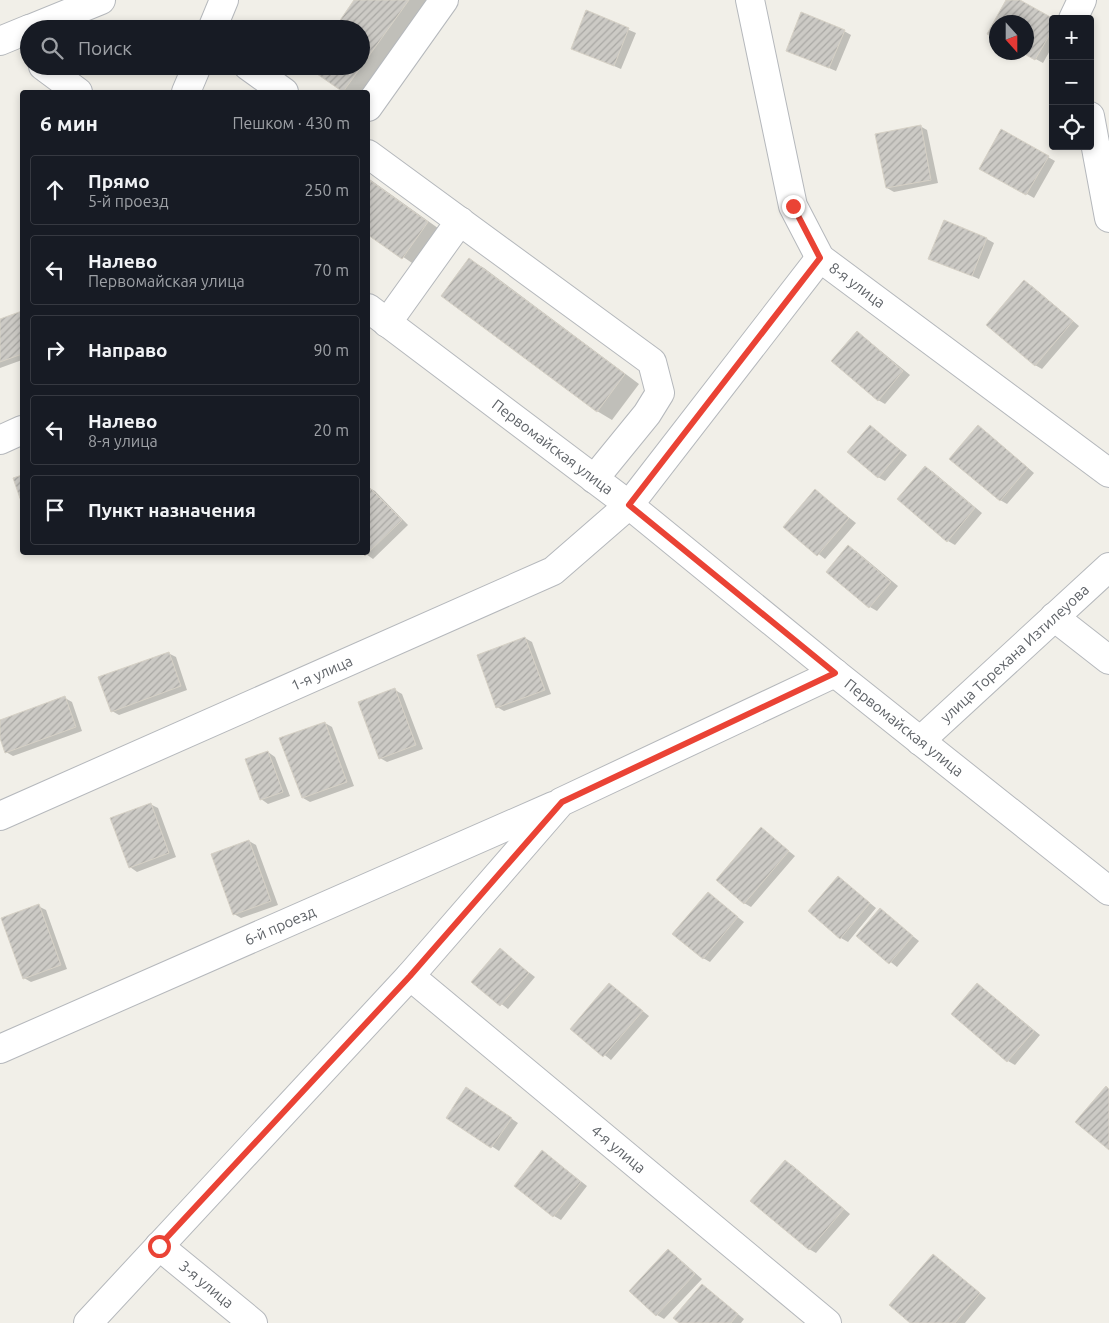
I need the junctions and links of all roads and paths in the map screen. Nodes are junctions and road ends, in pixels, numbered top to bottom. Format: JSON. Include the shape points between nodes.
{"nodes":[{"id":1,"x":101,"y":0,"type":"edge"},
{"id":2,"x":224,"y":0,"type":"edge"},
{"id":3,"x":444,"y":0,"type":"edge"},
{"id":4,"x":750,"y":0,"type":"edge"},
{"id":5,"x":1082,"y":0,"type":"edge"},
{"id":6,"x":1075,"y":15,"type":"edge"},
{"id":7,"x":51,"y":20,"type":"edge"},
{"id":8,"x":216,"y":20,"type":"edge"},
{"id":9,"x":55,"y":75,"type":"edge"},
{"id":10,"x":193,"y":75,"type":"edge"},
{"id":11,"x":260,"y":75,"type":"edge"},
{"id":12,"x":75,"y":90,"type":"edge"},
{"id":13,"x":187,"y":90,"type":"edge"},
{"id":14,"x":281,"y":90,"type":"edge"},
{"id":15,"x":370,"y":104,"type":"edge"},
{"id":16,"x":1094,"y":137,"type":"edge"},
{"id":17,"x":370,"y":155,"type":"edge"},
{"id":18,"x":1109,"y":218,"type":"edge"},
{"id":19,"x":460,"y":221,"type":"junction"},
{"id":20,"x":820,"y":258,"type":"junction"},
{"id":21,"x":377,"y":316,"type":"edge"},
{"id":22,"x":20,"y":431,"type":"edge"},
{"id":23,"x":0,"y":440,"type":"edge"},
{"id":24,"x":1109,"y":473,"type":"edge"},
{"id":25,"x":594,"y":479,"type":"junction"},
{"id":26,"x":629,"y":505,"type":"junction"},
{"id":27,"x":1109,"y":567,"type":"edge"},
{"id":28,"x":1054,"y":617,"type":"junction"},
{"id":29,"x":1109,"y":660,"type":"edge"},
{"id":30,"x":835,"y":673,"type":"junction"},
{"id":31,"x":920,"y":740,"type":"junction"},
{"id":32,"x":562,"y":802,"type":"junction"},
{"id":33,"x":0,"y":816,"type":"edge"},
{"id":34,"x":1109,"y":892,"type":"edge"},
{"id":35,"x":410,"y":976,"type":"junction"},
{"id":36,"x":0,"y":1049,"type":"edge"},
{"id":37,"x":159,"y":1246,"type":"junction"},
{"id":38,"x":88,"y":1323,"type":"edge"},
{"id":39,"x":253,"y":1323,"type":"edge"},
{"id":40,"x":827,"y":1323,"type":"edge"}],
"edges":[{"from":1,"to":7,"type":"street"},
{"from":2,"to":8,"type":"street"},
{"from":3,"to":15,"type":"street"},
{"from":4,"to":20,"type":"street","name":"8-я улица","via":[[793,206]]},
{"from":5,"to":6,"type":"street"},
{"from":9,"to":12,"type":"street"},
{"from":10,"to":13,"type":"street"},
{"from":11,"to":14,"type":"street"},
{"from":16,"to":18,"type":"street"},
{"from":17,"to":19,"type":"street"},
{"from":19,"to":21,"type":"street"},
{"from":19,"to":25,"type":"street","via":[[652,362],[660,393]]},
{"from":20,"to":24,"type":"street","name":"8-я улица"},
{"from":20,"to":26,"type":"street","name":"1-я улица"},
{"from":21,"to":25,"type":"street","name":"Первомайская улица"},
{"from":22,"to":23,"type":"street"},
{"from":25,"to":26,"type":"street","name":"Первомайская улица"},
{"from":26,"to":30,"type":"street","name":"Первомайская улица"},
{"from":26,"to":33,"type":"street","name":"1-я улица","via":[[554,571]]},
{"from":27,"to":28,"type":"street","name":"улица Торехана Изтилеуова"},
{"from":28,"to":29,"type":"street"},
{"from":28,"to":31,"type":"street","name":"улица Торехана Изтилеуова"},
{"from":30,"to":31,"type":"street","name":"Первомайская улица"},
{"from":30,"to":32,"type":"street","name":"6-й проезд"},
{"from":31,"to":34,"type":"street","name":"Первомайская улица"},
{"from":32,"to":35,"type":"street"},
{"from":32,"to":36,"type":"street","name":"6-й проезд"},
{"from":35,"to":37,"type":"street"},
{"from":35,"to":40,"type":"street","name":"4-я улица"},
{"from":37,"to":38,"type":"street"},
{"from":37,"to":39,"type":"street","name":"3-я улица"}]}
